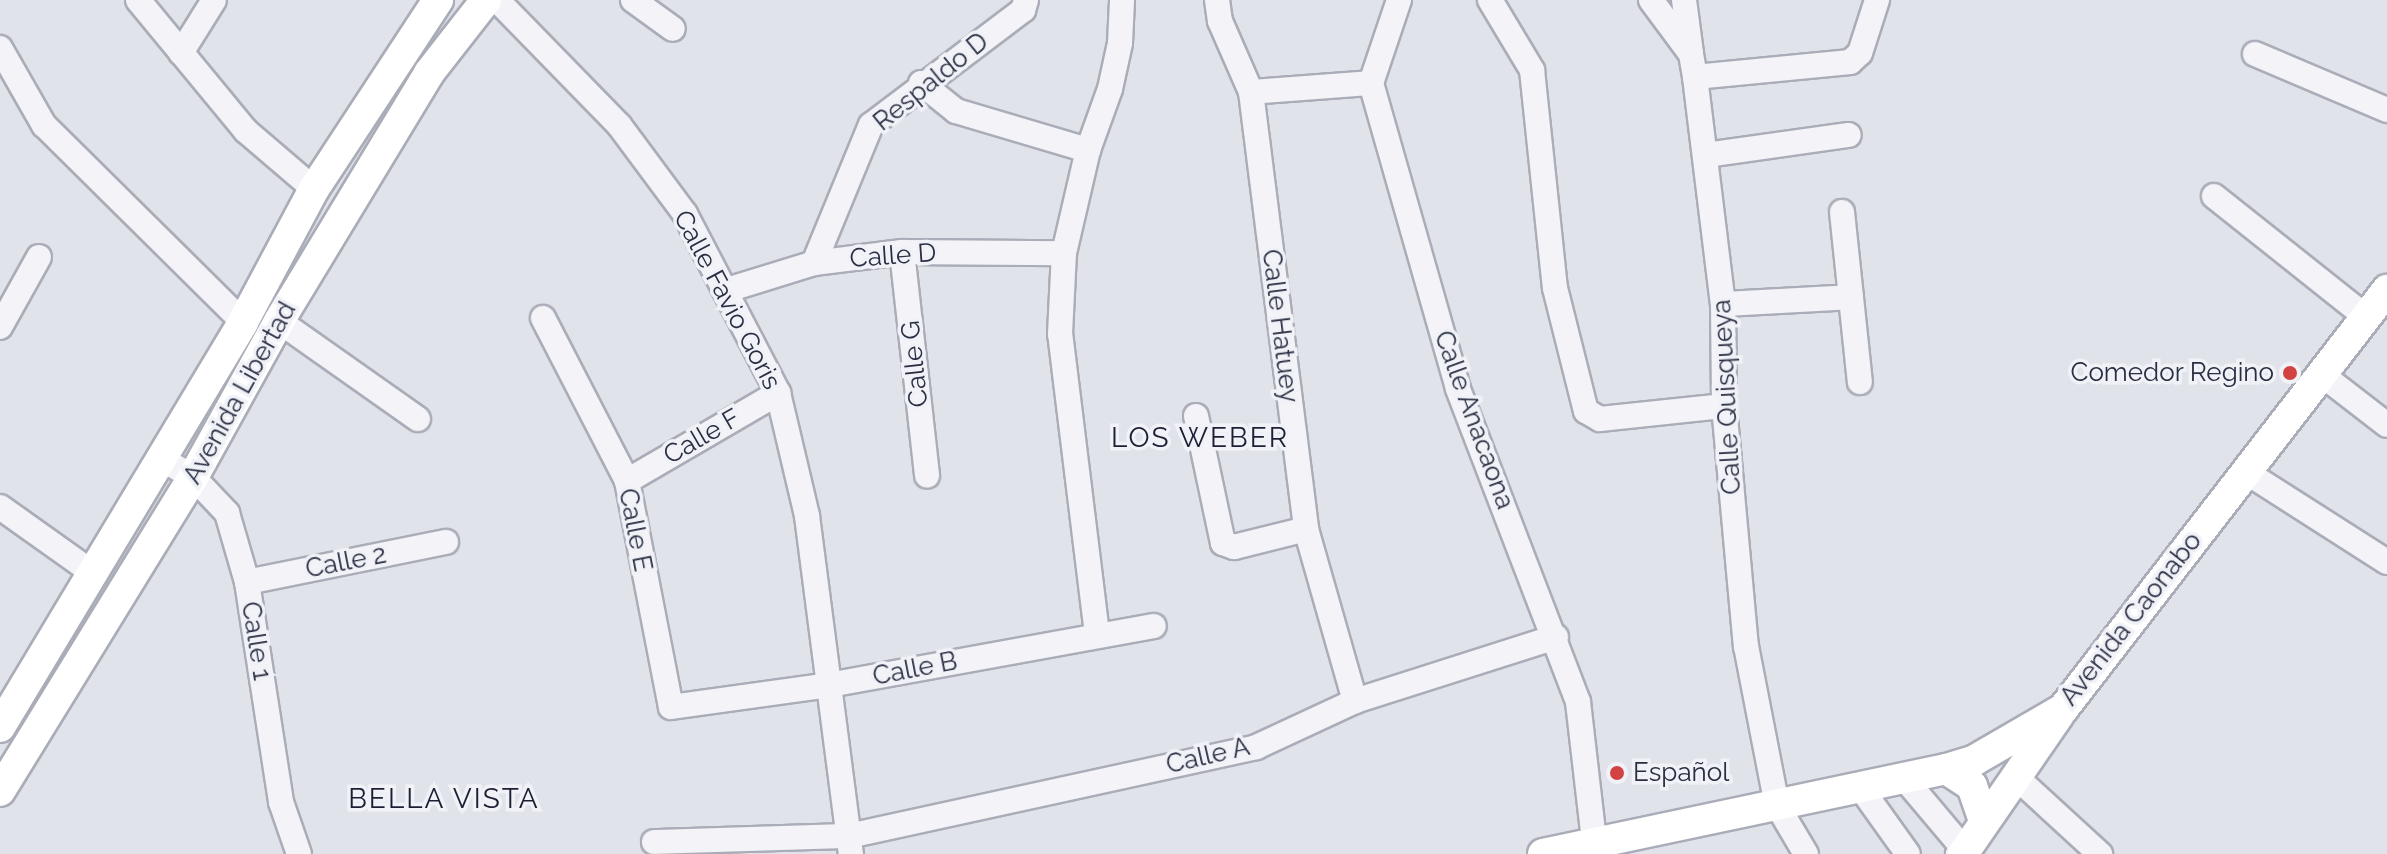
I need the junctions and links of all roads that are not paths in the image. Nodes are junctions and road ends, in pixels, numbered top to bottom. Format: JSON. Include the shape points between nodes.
{"nodes":[{"id":1,"x":138,"y":0,"type":"edge"},
{"id":2,"x":214,"y":0,"type":"edge"},
{"id":3,"x":438,"y":0,"type":"edge"},
{"id":4,"x":486,"y":0,"type":"edge"},
{"id":5,"x":497,"y":0,"type":"edge"},
{"id":6,"x":633,"y":0,"type":"edge"},
{"id":7,"x":1026,"y":0,"type":"edge"},
{"id":8,"x":1122,"y":0,"type":"edge"},
{"id":9,"x":1217,"y":0,"type":"edge"},
{"id":10,"x":1399,"y":0,"type":"edge"},
{"id":11,"x":1490,"y":0,"type":"edge"},
{"id":12,"x":1651,"y":0,"type":"edge"},
{"id":13,"x":1684,"y":0,"type":"edge"},
{"id":14,"x":1877,"y":0,"type":"edge"},
{"id":15,"x":673,"y":29,"type":"dead end"},
{"id":16,"x":0,"y":48,"type":"edge"},
{"id":17,"x":181,"y":53,"type":"junction"},
{"id":18,"x":2255,"y":54,"type":"dead end"},
{"id":19,"x":1693,"y":65,"type":"junction"},
{"id":20,"x":921,"y":83,"type":"junction"},
{"id":21,"x":1371,"y":83,"type":"junction"},
{"id":22,"x":1251,"y":92,"type":"junction"},
{"id":23,"x":2387,"y":110,"type":"edge"},
{"id":24,"x":1849,"y":135,"type":"dead end"},
{"id":25,"x":1088,"y":150,"type":"junction"},
{"id":26,"x":1706,"y":155,"type":"junction"},
{"id":27,"x":314,"y":189,"type":"junction"},
{"id":28,"x":2214,"y":196,"type":"dead end"},
{"id":29,"x":1842,"y":212,"type":"dead end"},
{"id":30,"x":902,"y":252,"type":"junction"},
{"id":31,"x":1064,"y":253,"type":"junction"},
{"id":32,"x":39,"y":257,"type":"dead end"},
{"id":33,"x":814,"y":263,"type":"junction"},
{"id":34,"x":727,"y":290,"type":"junction"},
{"id":35,"x":2387,"y":290,"type":"edge"},
{"id":36,"x":1851,"y":297,"type":"junction"},
{"id":37,"x":1723,"y":304,"type":"junction"},
{"id":38,"x":2366,"y":317,"type":"junction"},
{"id":39,"x":543,"y":318,"type":"dead end"},
{"id":40,"x":279,"y":321,"type":"junction"},
{"id":41,"x":243,"y":322,"type":"junction"},
{"id":42,"x":0,"y":327,"type":"edge"},
{"id":43,"x":2321,"y":374,"type":"junction"},
{"id":44,"x":1860,"y":382,"type":"dead end"},
{"id":45,"x":778,"y":393,"type":"junction"},
{"id":46,"x":1724,"y":406,"type":"junction"},
{"id":47,"x":1196,"y":416,"type":"dead end"},
{"id":48,"x":418,"y":419,"type":"dead end"},
{"id":49,"x":2387,"y":425,"type":"edge"},
{"id":50,"x":160,"y":458,"type":"junction"},
{"id":51,"x":2246,"y":472,"type":"junction"},
{"id":52,"x":927,"y":476,"type":"dead end"},
{"id":53,"x":193,"y":477,"type":"junction"},
{"id":54,"x":627,"y":481,"type":"junction"},
{"id":55,"x":0,"y":507,"type":"edge"},
{"id":56,"x":1306,"y":529,"type":"junction"},
{"id":57,"x":446,"y":542,"type":"dead end"},
{"id":58,"x":2387,"y":562,"type":"edge"},
{"id":59,"x":93,"y":573,"type":"junction"},
{"id":60,"x":247,"y":582,"type":"junction"},
{"id":61,"x":1154,"y":626,"type":"dead end"},
{"id":62,"x":1097,"y":634,"type":"junction"},
{"id":63,"x":1556,"y":637,"type":"junction"},
{"id":64,"x":829,"y":685,"type":"junction"},
{"id":65,"x":1355,"y":701,"type":"junction"},
{"id":66,"x":676,"y":708,"type":"joint"},
{"id":67,"x":2063,"y":709,"type":"junction"},
{"id":68,"x":0,"y":727,"type":"edge"},
{"id":69,"x":1946,"y":769,"type":"junction"},
{"id":70,"x":1904,"y":778,"type":"junction"},
{"id":71,"x":2017,"y":778,"type":"junction"},
{"id":72,"x":1860,"y":787,"type":"junction"},
{"id":73,"x":0,"y":791,"type":"edge"},
{"id":74,"x":1777,"y":805,"type":"junction"},
{"id":75,"x":1984,"y":820,"type":"junction"},
{"id":76,"x":1594,"y":841,"type":"junction"},
{"id":77,"x":654,"y":842,"type":"dead end"},
{"id":78,"x":850,"y":845,"type":"edge"},
{"id":79,"x":721,"y":847,"type":"edge"},
{"id":80,"x":1961,"y":852,"type":"edge"},
{"id":81,"x":299,"y":854,"type":"edge"},
{"id":82,"x":1543,"y":854,"type":"edge"},
{"id":83,"x":1806,"y":854,"type":"edge"},
{"id":84,"x":1908,"y":854,"type":"edge"},
{"id":85,"x":2100,"y":854,"type":"edge"}],
"edges":[{"from":1,"to":17,"type":"street"},
{"from":2,"to":17,"type":"street"},
{"from":3,"to":27,"type":"main road","name":"Avenida Libertad"},
{"from":4,"to":40,"type":"main road","name":"Avenida Libertad","via":[[429,73]]},
{"from":5,"to":34,"type":"street","name":"Calle Favio Goris","via":[[619,125],[685,214]]},
{"from":6,"to":15,"type":"street"},
{"from":7,"to":20,"type":"street","name":"Respaldo D","via":[[1023,10]]},
{"from":8,"to":25,"type":"street","via":[[1120,43]]},
{"from":9,"to":22,"type":"street","name":"Calle Hatuey","via":[[1220,21]]},
{"from":10,"to":21,"type":"street"},
{"from":11,"to":46,"type":"street","via":[[1532,70],[1555,288],[1586,411],[1600,419]]},
{"from":12,"to":19,"type":"street","name":"Calle Quisqueya"},
{"from":13,"to":19,"type":"street"},
{"from":14,"to":19,"type":"street","via":[[1860,53],[1850,62]]},
{"from":16,"to":41,"type":"street","via":[[44,125]]},
{"from":17,"to":27,"type":"street","via":[[246,131]]},
{"from":18,"to":23,"type":"street"},
{"from":19,"to":26,"type":"street","name":"Calle Quisqueya"},
{"from":20,"to":25,"type":"street","via":[[956,111]]},
{"from":20,"to":33,"type":"street","name":"Respaldo D","via":[[871,125]]},
{"from":21,"to":22,"type":"street"},
{"from":21,"to":63,"type":"street","name":"Calle Anacaona","via":[[1458,389]]},
{"from":22,"to":56,"type":"street","name":"Calle Hatuey"},
{"from":24,"to":26,"type":"street"},
{"from":25,"to":31,"type":"street"},
{"from":26,"to":37,"type":"street","name":"Calle Quisqueya"},
{"from":27,"to":41,"type":"main road","name":"Avenida Libertad"},
{"from":28,"to":38,"type":"street"},
{"from":29,"to":36,"type":"street"},
{"from":30,"to":31,"type":"street","name":"Calle D"},
{"from":30,"to":33,"type":"street","name":"Calle D"},
{"from":30,"to":52,"type":"street","name":"Calle G"},
{"from":31,"to":62,"type":"street","via":[[1060,334]]},
{"from":32,"to":42,"type":"street"},
{"from":33,"to":34,"type":"street","name":"Calle D"},
{"from":34,"to":45,"type":"street","name":"Calle Favio Goris"},
{"from":35,"to":38,"type":"main road","name":"Avenida Caonabo"},
{"from":36,"to":37,"type":"street"},
{"from":36,"to":44,"type":"street"},
{"from":37,"to":46,"type":"street","name":"Calle Quisqueya"},
{"from":38,"to":43,"type":"main road","name":"Avenida Caonabo"},
{"from":39,"to":54,"type":"street","name":"Calle E"},
{"from":40,"to":48,"type":"street"},
{"from":40,"to":53,"type":"main road","name":"Avenida Libertad"},
{"from":41,"to":50,"type":"main road","name":"Avenida Libertad"},
{"from":43,"to":49,"type":"street"},
{"from":43,"to":51,"type":"main road","name":"Avenida Caonabo"},
{"from":45,"to":54,"type":"street","name":"Calle F"},
{"from":45,"to":64,"type":"street","name":"Calle Favio Goris","via":[[807,516]]},
{"from":46,"to":74,"type":"street","name":"Calle Quisqueya","via":[[1746,646]]},
{"from":47,"to":56,"type":"street","via":[[1223,543],[1234,547]]},
{"from":50,"to":53,"type":"street","name":"Calle 1"},
{"from":50,"to":59,"type":"main road","name":"Avenida Libertad"},
{"from":51,"to":58,"type":"street"},
{"from":51,"to":67,"type":"main road","name":"Avenida Caonabo"},
{"from":53,"to":60,"type":"street","name":"Calle 1","via":[[227,513]]},
{"from":53,"to":73,"type":"main road","name":"Avenida Libertad"},
{"from":54,"to":66,"type":"street","name":"Calle E","via":[[668,702]]},
{"from":55,"to":59,"type":"street"},
{"from":56,"to":65,"type":"street","name":"Calle Hatuey"},
{"from":57,"to":60,"type":"street","name":"Calle 2"},
{"from":59,"to":68,"type":"main road","name":"Avenida Libertad"},
{"from":60,"to":81,"type":"street","name":"Calle 1","via":[[281,802]]},
{"from":61,"to":62,"type":"street","name":"Calle B"},
{"from":62,"to":64,"type":"street","name":"Calle B"},
{"from":63,"to":65,"type":"street","name":"Calle A"},
{"from":63,"to":76,"type":"street","name":"Calle Anacaona","via":[[1578,702]]},
{"from":64,"to":66,"type":"street","name":"Calle B"},
{"from":64,"to":78,"type":"street","name":"Calle Favio Goris"},
{"from":65,"to":78,"type":"street","name":"Calle A","via":[[1256,747]]},
{"from":67,"to":69,"type":"main road","name":"Avenida Caonabo","via":[[1975,760]]},
{"from":67,"to":71,"type":"main road"},
{"from":69,"to":70,"type":"main road","name":"Avenida Caonabo"},
{"from":69,"to":75,"type":"main road","via":[[1972,786]]},
{"from":70,"to":72,"type":"main road","name":"Avenida Caonabo"},
{"from":70,"to":80,"type":"street"},
{"from":71,"to":75,"type":"main road"},
{"from":71,"to":85,"type":"street"},
{"from":72,"to":74,"type":"main road","name":"Avenida Caonabo"},
{"from":72,"to":84,"type":"street"},
{"from":74,"to":76,"type":"main road","name":"Avenida Caonabo"},
{"from":74,"to":83,"type":"street","name":"Calle Quisqueya"},
{"from":75,"to":80,"type":"main road"},
{"from":76,"to":82,"type":"main road","name":"Avenida Caonabo"},
{"from":77,"to":79,"type":"street","name":"Calle A"},
{"from":78,"to":79,"type":"street","name":"Calle A"}]}
